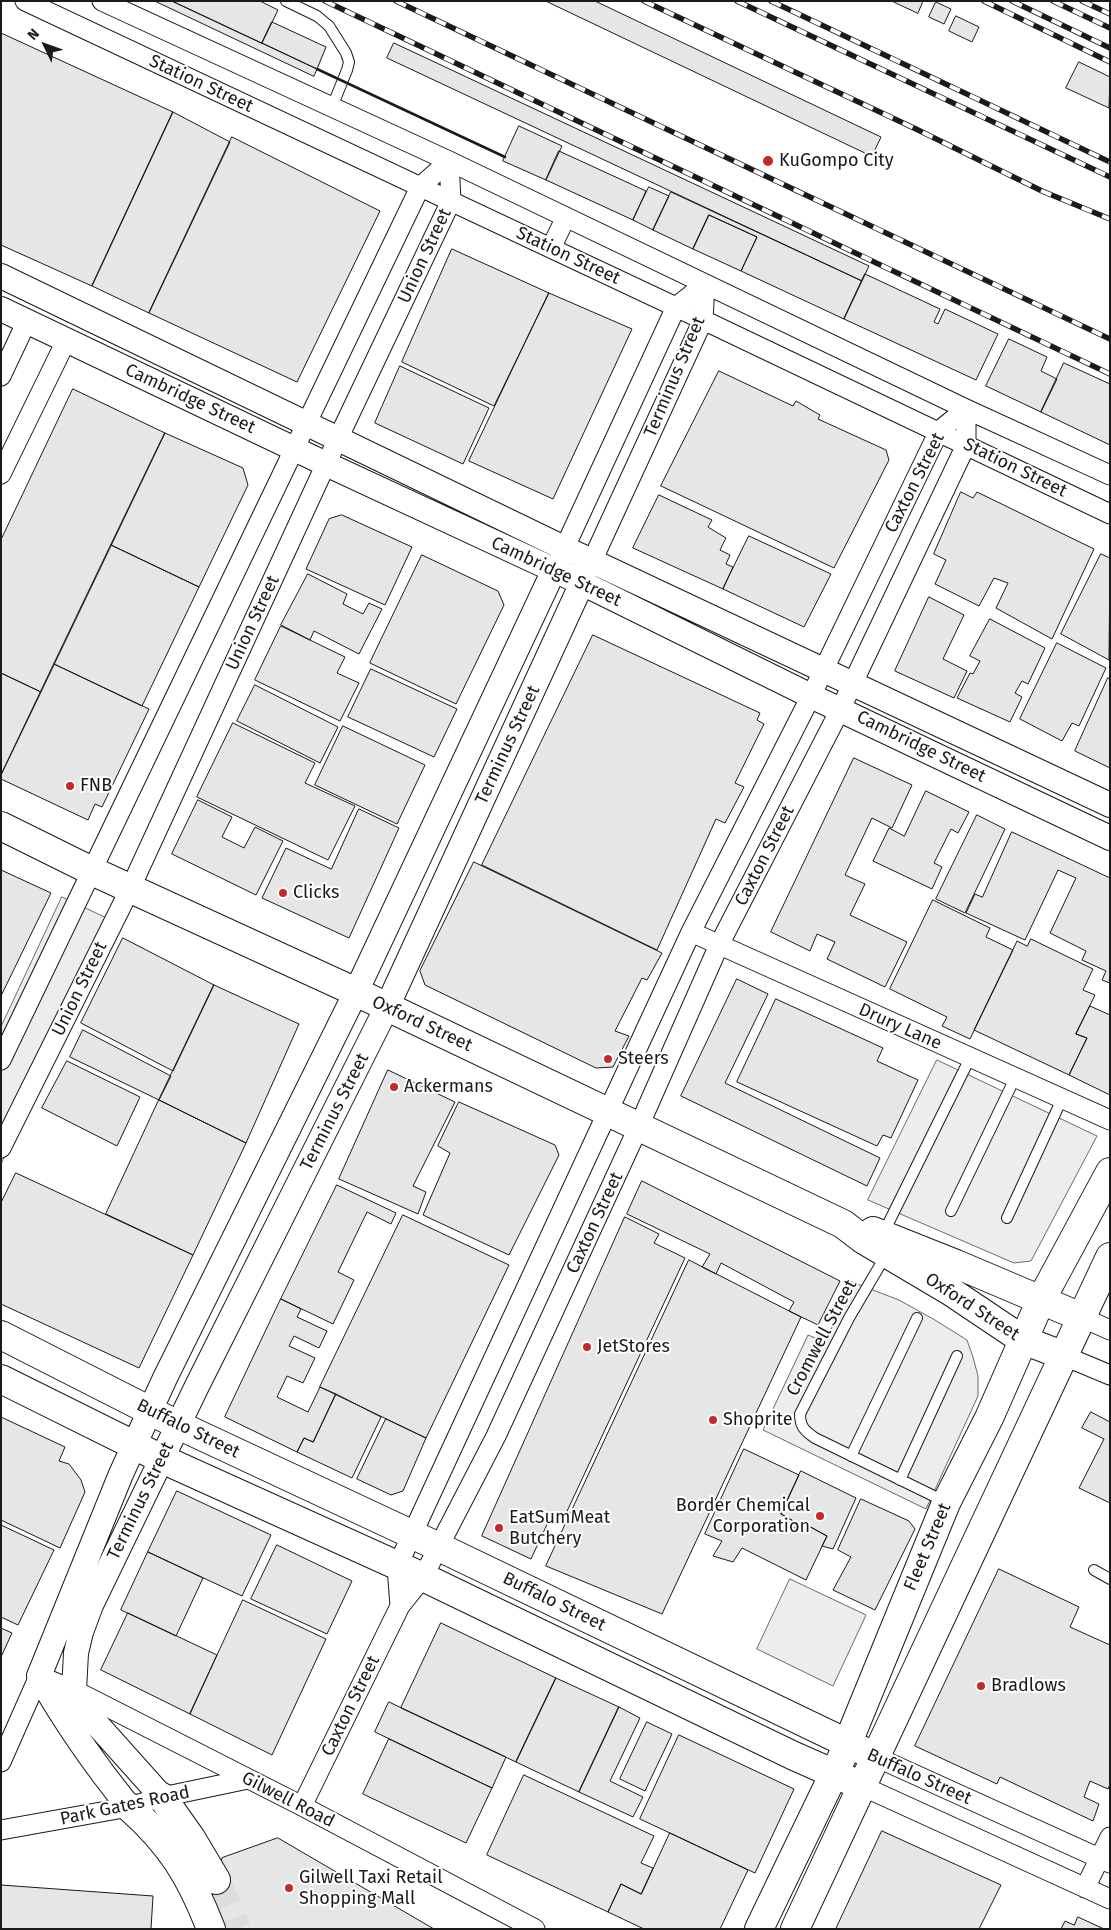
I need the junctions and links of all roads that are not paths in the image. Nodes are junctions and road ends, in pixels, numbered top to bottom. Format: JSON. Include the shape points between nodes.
{"nodes":[{"id":1,"x":25,"y":1,"type":"edge"},
{"id":2,"x":102,"y":1,"type":"edge"},
{"id":3,"x":286,"y":1,"type":"edge"},
{"id":4,"x":332,"y":107,"type":"junction"},
{"id":5,"x":449,"y":161,"type":"junction"},
{"id":6,"x":420,"y":186,"type":"junction"},
{"id":7,"x":451,"y":201,"type":"junction"},
{"id":8,"x":566,"y":217,"type":"junction"},
{"id":9,"x":551,"y":248,"type":"junction"},
{"id":10,"x":1,"y":276,"type":"edge"},
{"id":11,"x":705,"y":284,"type":"junction"},
{"id":12,"x":676,"y":307,"type":"junction"},
{"id":13,"x":1,"y":309,"type":"edge"},
{"id":14,"x":703,"y":320,"type":"junction"},
{"id":15,"x":27,"y":321,"type":"junction"},
{"id":16,"x":66,"y":341,"type":"junction"},
{"id":17,"x":1,"y":376,"type":"edge"},
{"id":18,"x":966,"y":409,"type":"junction"},
{"id":19,"x":306,"y":424,"type":"junction"},
{"id":20,"x":939,"y":431,"type":"junction"},
{"id":21,"x":338,"y":439,"type":"junction"},
{"id":22,"x":966,"y":444,"type":"junction"},
{"id":23,"x":295,"y":449,"type":"junction"},
{"id":24,"x":326,"y":464,"type":"junction"},
{"id":25,"x":1,"y":474,"type":"edge"},
{"id":26,"x":1110,"y":475,"type":"edge"},
{"id":27,"x":1110,"y":514,"type":"edge"},
{"id":28,"x":564,"y":548,"type":"junction"},
{"id":29,"x":593,"y":561,"type":"junction"},
{"id":30,"x":554,"y":570,"type":"junction"},
{"id":31,"x":582,"y":584,"type":"junction"},
{"id":32,"x":824,"y":670,"type":"junction"},
{"id":33,"x":852,"y":684,"type":"junction"},
{"id":34,"x":811,"y":696,"type":"junction"},
{"id":35,"x":840,"y":708,"type":"junction"},
{"id":36,"x":1110,"y":805,"type":"edge"},
{"id":37,"x":1,"y":826,"type":"edge"},
{"id":38,"x":1110,"y":838,"type":"edge"},
{"id":39,"x":92,"y":871,"type":"junction"},
{"id":40,"x":130,"y":889,"type":"junction"},
{"id":41,"x":692,"y":932,"type":"junction"},
{"id":42,"x":720,"y":945,"type":"junction"},
{"id":43,"x":356,"y":992,"type":"junction"},
{"id":44,"x":387,"y":1008,"type":"junction"},
{"id":45,"x":970,"y":1058,"type":"junction"},
{"id":46,"x":1,"y":1060,"type":"edge"},
{"id":47,"x":1015,"y":1078,"type":"junction"},
{"id":48,"x":1062,"y":1099,"type":"junction"},
{"id":49,"x":608,"y":1112,"type":"junction"},
{"id":50,"x":1110,"y":1120,"type":"edge"},
{"id":51,"x":639,"y":1126,"type":"junction"},
{"id":52,"x":1,"y":1148,"type":"edge"},
{"id":53,"x":1110,"y":1172,"type":"edge"},
{"id":54,"x":951,"y":1211,"type":"dead end"},
{"id":55,"x":1006,"y":1218,"type":"dead end"},
{"id":56,"x":885,"y":1244,"type":"junction"},
{"id":57,"x":1110,"y":1257,"type":"edge"},
{"id":58,"x":1041,"y":1300,"type":"junction"},
{"id":59,"x":1081,"y":1317,"type":"junction"},
{"id":60,"x":917,"y":1318,"type":"dead end"},
{"id":61,"x":1110,"y":1330,"type":"edge"},
{"id":62,"x":1,"y":1335,"type":"edge"},
{"id":63,"x":1023,"y":1340,"type":"junction"},
{"id":64,"x":957,"y":1356,"type":"dead end"},
{"id":65,"x":1062,"y":1356,"type":"junction"},
{"id":66,"x":1110,"y":1376,"type":"edge"},
{"id":67,"x":1,"y":1379,"type":"edge"},
{"id":68,"x":150,"y":1411,"type":"junction"},
{"id":69,"x":178,"y":1425,"type":"junction"},
{"id":70,"x":135,"y":1446,"type":"junction"},
{"id":71,"x":850,"y":1456,"type":"junction"},
{"id":72,"x":162,"y":1459,"type":"junction"},
{"id":73,"x":900,"y":1480,"type":"junction"},
{"id":74,"x":946,"y":1502,"type":"junction"},
{"id":75,"x":412,"y":1535,"type":"junction"},
{"id":76,"x":439,"y":1547,"type":"junction"},
{"id":77,"x":397,"y":1567,"type":"junction"},
{"id":78,"x":1094,"y":1570,"type":"dead end"},
{"id":79,"x":423,"y":1577,"type":"junction"},
{"id":80,"x":1110,"y":1579,"type":"edge"},
{"id":81,"x":400,"y":1606,"type":"junction"},
{"id":82,"x":38,"y":1676,"type":"junction"},
{"id":83,"x":74,"y":1690,"type":"junction"},
{"id":84,"x":846,"y":1744,"type":"junction"},
{"id":85,"x":876,"y":1757,"type":"junction"},
{"id":86,"x":1,"y":1762,"type":"edge"},
{"id":87,"x":834,"y":1774,"type":"junction"},
{"id":88,"x":248,"y":1779,"type":"junction"},
{"id":89,"x":862,"y":1786,"type":"junction"},
{"id":90,"x":162,"y":1796,"type":"junction"},
{"id":91,"x":302,"y":1806,"type":"junction"},
{"id":92,"x":129,"y":1807,"type":"junction"},
{"id":93,"x":1,"y":1830,"type":"edge"},
{"id":94,"x":1110,"y":1837,"type":"edge"},
{"id":95,"x":1105,"y":1861,"type":"edge"},
{"id":96,"x":216,"y":1880,"type":"tunnel mouth"},
{"id":97,"x":1085,"y":1888,"type":"junction"},
{"id":98,"x":1110,"y":1899,"type":"edge"},
{"id":99,"x":211,"y":1929,"type":"edge"},
{"id":100,"x":535,"y":1929,"type":"edge"},
{"id":101,"x":759,"y":1929,"type":"edge"},
{"id":102,"x":795,"y":1929,"type":"edge"}],
"edges":[{"from":1,"to":6,"type":"street","name":"Station Street"},
{"from":2,"to":4,"type":"street","name":"Station Street"},
{"from":3,"to":4,"type":"lane","via":[[317,16],[329,26],[346,53],[348,70]]},
{"from":4,"to":5,"type":"street","name":"Station Street"},
{"from":5,"to":6,"type":"street","name":"Union Street"},
{"from":5,"to":7,"type":"street","name":"Union Street"},
{"from":5,"to":8,"type":"street","name":"Station Street"},
{"from":6,"to":7,"type":"street","name":"Station Street"},
{"from":6,"to":19,"type":"street","name":"Union Street"},
{"from":7,"to":9,"type":"street","name":"Station Street"},
{"from":7,"to":21,"type":"street","name":"Union Street"},
{"from":8,"to":9,"type":"street"},
{"from":8,"to":11,"type":"street","name":"Station Street"},
{"from":9,"to":12,"type":"street","name":"Station Street"},
{"from":10,"to":19,"type":"street","name":"Cambridge Street"},
{"from":11,"to":12,"type":"street","name":"Terminus Street"},
{"from":11,"to":14,"type":"street","name":"Terminus Street"},
{"from":11,"to":18,"type":"street","name":"Station Street"},
{"from":12,"to":14,"type":"street","name":"Station Street"},
{"from":12,"to":28,"type":"street","name":"Terminus Street"},
{"from":13,"to":15,"type":"street","name":"Cambridge Street"},
{"from":14,"to":20,"type":"street","name":"Station Street"},
{"from":14,"to":29,"type":"street","name":"Terminus Street"},
{"from":15,"to":16,"type":"street","name":"Cambridge Street"},
{"from":15,"to":17,"type":"street"},
{"from":16,"to":23,"type":"street","name":"Cambridge Street"},
{"from":16,"to":25,"type":"street"},
{"from":18,"to":20,"type":"street","name":"Caxton Street"},
{"from":18,"to":22,"type":"street","name":"Caxton Street"},
{"from":18,"to":26,"type":"street","name":"Station Street"},
{"from":19,"to":21,"type":"street","name":"Cambridge Street"},
{"from":19,"to":23,"type":"street","name":"Union Street"},
{"from":20,"to":22,"type":"street","name":"Station Street"},
{"from":20,"to":32,"type":"street","name":"Caxton Street"},
{"from":21,"to":24,"type":"street","name":"Union Street"},
{"from":21,"to":28,"type":"street","name":"Cambridge Street"},
{"from":22,"to":27,"type":"street","name":"Station Street"},
{"from":22,"to":33,"type":"street","name":"Caxton Street"},
{"from":23,"to":24,"type":"street","name":"Cambridge Street"},
{"from":23,"to":39,"type":"street","name":"Union Street"},
{"from":24,"to":30,"type":"street","name":"Cambridge Street"},
{"from":24,"to":40,"type":"street","name":"Union Street"},
{"from":28,"to":29,"type":"street","name":"Cambridge Street"},
{"from":28,"to":30,"type":"street","name":"Terminus Street"},
{"from":29,"to":31,"type":"street","name":"Terminus Street"},
{"from":29,"to":32,"type":"street","name":"Cambridge Street"},
{"from":30,"to":31,"type":"street","name":"Cambridge Street"},
{"from":30,"to":43,"type":"street","name":"Terminus Street"},
{"from":31,"to":34,"type":"street","name":"Cambridge Street"},
{"from":31,"to":44,"type":"street","name":"Terminus Street"},
{"from":32,"to":33,"type":"street","name":"Cambridge Street"},
{"from":32,"to":34,"type":"street","name":"Caxton Street"},
{"from":33,"to":35,"type":"street","name":"Caxton Street"},
{"from":33,"to":36,"type":"street","name":"Cambridge Street"},
{"from":34,"to":35,"type":"street","name":"Cambridge Street"},
{"from":34,"to":41,"type":"street","name":"Caxton Street"},
{"from":35,"to":38,"type":"street","name":"Cambridge Street"},
{"from":35,"to":42,"type":"street","name":"Caxton Street"},
{"from":37,"to":39,"type":"main road","name":"Oxford Street"},
{"from":39,"to":40,"type":"main road","name":"Oxford Street"},
{"from":39,"to":46,"type":"street","name":"Union Street"},
{"from":40,"to":43,"type":"main road","name":"Oxford Street"},
{"from":40,"to":52,"type":"street","name":"Union Street"},
{"from":41,"to":42,"type":"street","name":"Drury Lane"},
{"from":41,"to":49,"type":"street","name":"Caxton Street"},
{"from":42,"to":45,"type":"street","name":"Drury Lane"},
{"from":42,"to":51,"type":"street","name":"Caxton Street"},
{"from":43,"to":44,"type":"main road","name":"Oxford Street"},
{"from":43,"to":68,"type":"street","name":"Terminus Street"},
{"from":44,"to":49,"type":"main road","name":"Oxford Street"},
{"from":44,"to":69,"type":"street","name":"Terminus Street"},
{"from":45,"to":47,"type":"street","name":"Drury Lane"},
{"from":45,"to":56,"type":"lane","name":"Cromwell Street"},
{"from":47,"to":48,"type":"street","name":"Drury Lane"},
{"from":47,"to":54,"type":"lane"},
{"from":48,"to":50,"type":"street","name":"Drury Lane"},
{"from":48,"to":55,"type":"lane"},
{"from":49,"to":51,"type":"main road","name":"Oxford Street"},
{"from":49,"to":75,"type":"street","name":"Caxton Street"},
{"from":51,"to":56,"type":"main road","name":"Oxford Street","via":[[843,1224],[869,1229]]},
{"from":51,"to":76,"type":"street","name":"Caxton Street","via":[[496,1436]]},
{"from":53,"to":58,"type":"main road","name":"Fleet Street"},
{"from":56,"to":58,"type":"main road","name":"Oxford Street"},
{"from":56,"to":63,"type":"main road","name":"Oxford Street"},
{"from":56,"to":71,"type":"lane","name":"Cromwell Street","via":[[800,1414],[800,1424],[805,1431]]},
{"from":57,"to":59,"type":"main road"},
{"from":58,"to":59,"type":"main road","name":"Oxford Street"},
{"from":58,"to":63,"type":"main road","name":"Fleet Street"},
{"from":59,"to":61,"type":"street","name":"Oxford Street"},
{"from":59,"to":65,"type":"main road"},
{"from":60,"to":71,"type":"lane"},
{"from":62,"to":68,"type":"main road","name":"Buffalo Street"},
{"from":63,"to":65,"type":"main road","name":"Oxford Street"},
{"from":63,"to":74,"type":"main road","name":"Fleet Street","via":[[989,1418]]},
{"from":64,"to":73,"type":"lane"},
{"from":65,"to":66,"type":"street","name":"Oxford Street"},
{"from":65,"to":85,"type":"main road"},
{"from":67,"to":70,"type":"main road","name":"Buffalo Street"},
{"from":68,"to":69,"type":"main road","name":"Buffalo Street"},
{"from":68,"to":70,"type":"street","name":"Terminus Street"},
{"from":69,"to":72,"type":"street","name":"Terminus Street"},
{"from":69,"to":75,"type":"main road","name":"Buffalo Street"},
{"from":70,"to":72,"type":"main road","name":"Buffalo Street"},
{"from":70,"to":82,"type":"street","name":"Terminus Street"},
{"from":71,"to":73,"type":"lane","name":"Cromwell Street"},
{"from":72,"to":77,"type":"main road","name":"Buffalo Street"},
{"from":72,"to":83,"type":"street","name":"Terminus Street","via":[[81,1632]]},
{"from":73,"to":74,"type":"lane","name":"Cromwell Street"},
{"from":74,"to":84,"type":"main road","name":"Fleet Street"},
{"from":75,"to":76,"type":"main road","name":"Buffalo Street"},
{"from":75,"to":77,"type":"street","name":"Caxton Street"},
{"from":76,"to":79,"type":"street","name":"Caxton Street"},
{"from":76,"to":84,"type":"main road","name":"Buffalo Street"},
{"from":77,"to":79,"type":"main road","name":"Buffalo Street"},
{"from":77,"to":81,"type":"street","name":"Caxton Street"},
{"from":78,"to":80,"type":"lane"},
{"from":79,"to":81,"type":"street","name":"Caxton Street"},
{"from":79,"to":87,"type":"main road","name":"Buffalo Street"},
{"from":81,"to":91,"type":"street","name":"Caxton Street"},
{"from":82,"to":83,"type":"street","name":"Gilwell Road"},
{"from":82,"to":86,"type":"street","name":"Terminus Street"},
{"from":82,"to":92,"type":"street","via":[[96,1766]]},
{"from":83,"to":88,"type":"street","name":"Gilwell Road"},
{"from":83,"to":90,"type":"street","via":[[94,1721]]},
{"from":84,"to":85,"type":"main road","name":"Buffalo Street"},
{"from":84,"to":87,"type":"main road","name":"Fleet Street"},
{"from":85,"to":89,"type":"main road"},
{"from":85,"to":95,"type":"street","name":"Buffalo Street"},
{"from":87,"to":89,"type":"main road","name":"Buffalo Street"},
{"from":87,"to":101,"type":"main road","name":"Fleet Street"},
{"from":88,"to":90,"type":"street","name":"Park Gates Road"},
{"from":88,"to":91,"type":"street","name":"Gilwell Road"},
{"from":89,"to":97,"type":"street","name":"Buffalo Street"},
{"from":89,"to":102,"type":"main road"},
{"from":90,"to":92,"type":"street","name":"Park Gates Road"},
{"from":90,"to":96,"type":"main road","via":[[192,1838]]},
{"from":91,"to":100,"type":"street","name":"Gilwell Road"},
{"from":92,"to":93,"type":"street","name":"Park Gates Road"},
{"from":92,"to":99,"type":"main road","via":[[153,1828],[179,1862],[200,1900]]},
{"from":94,"to":95,"type":"street"},
{"from":95,"to":97,"type":"street"},
{"from":97,"to":98,"type":"street","name":"Buffalo Street"}]}
